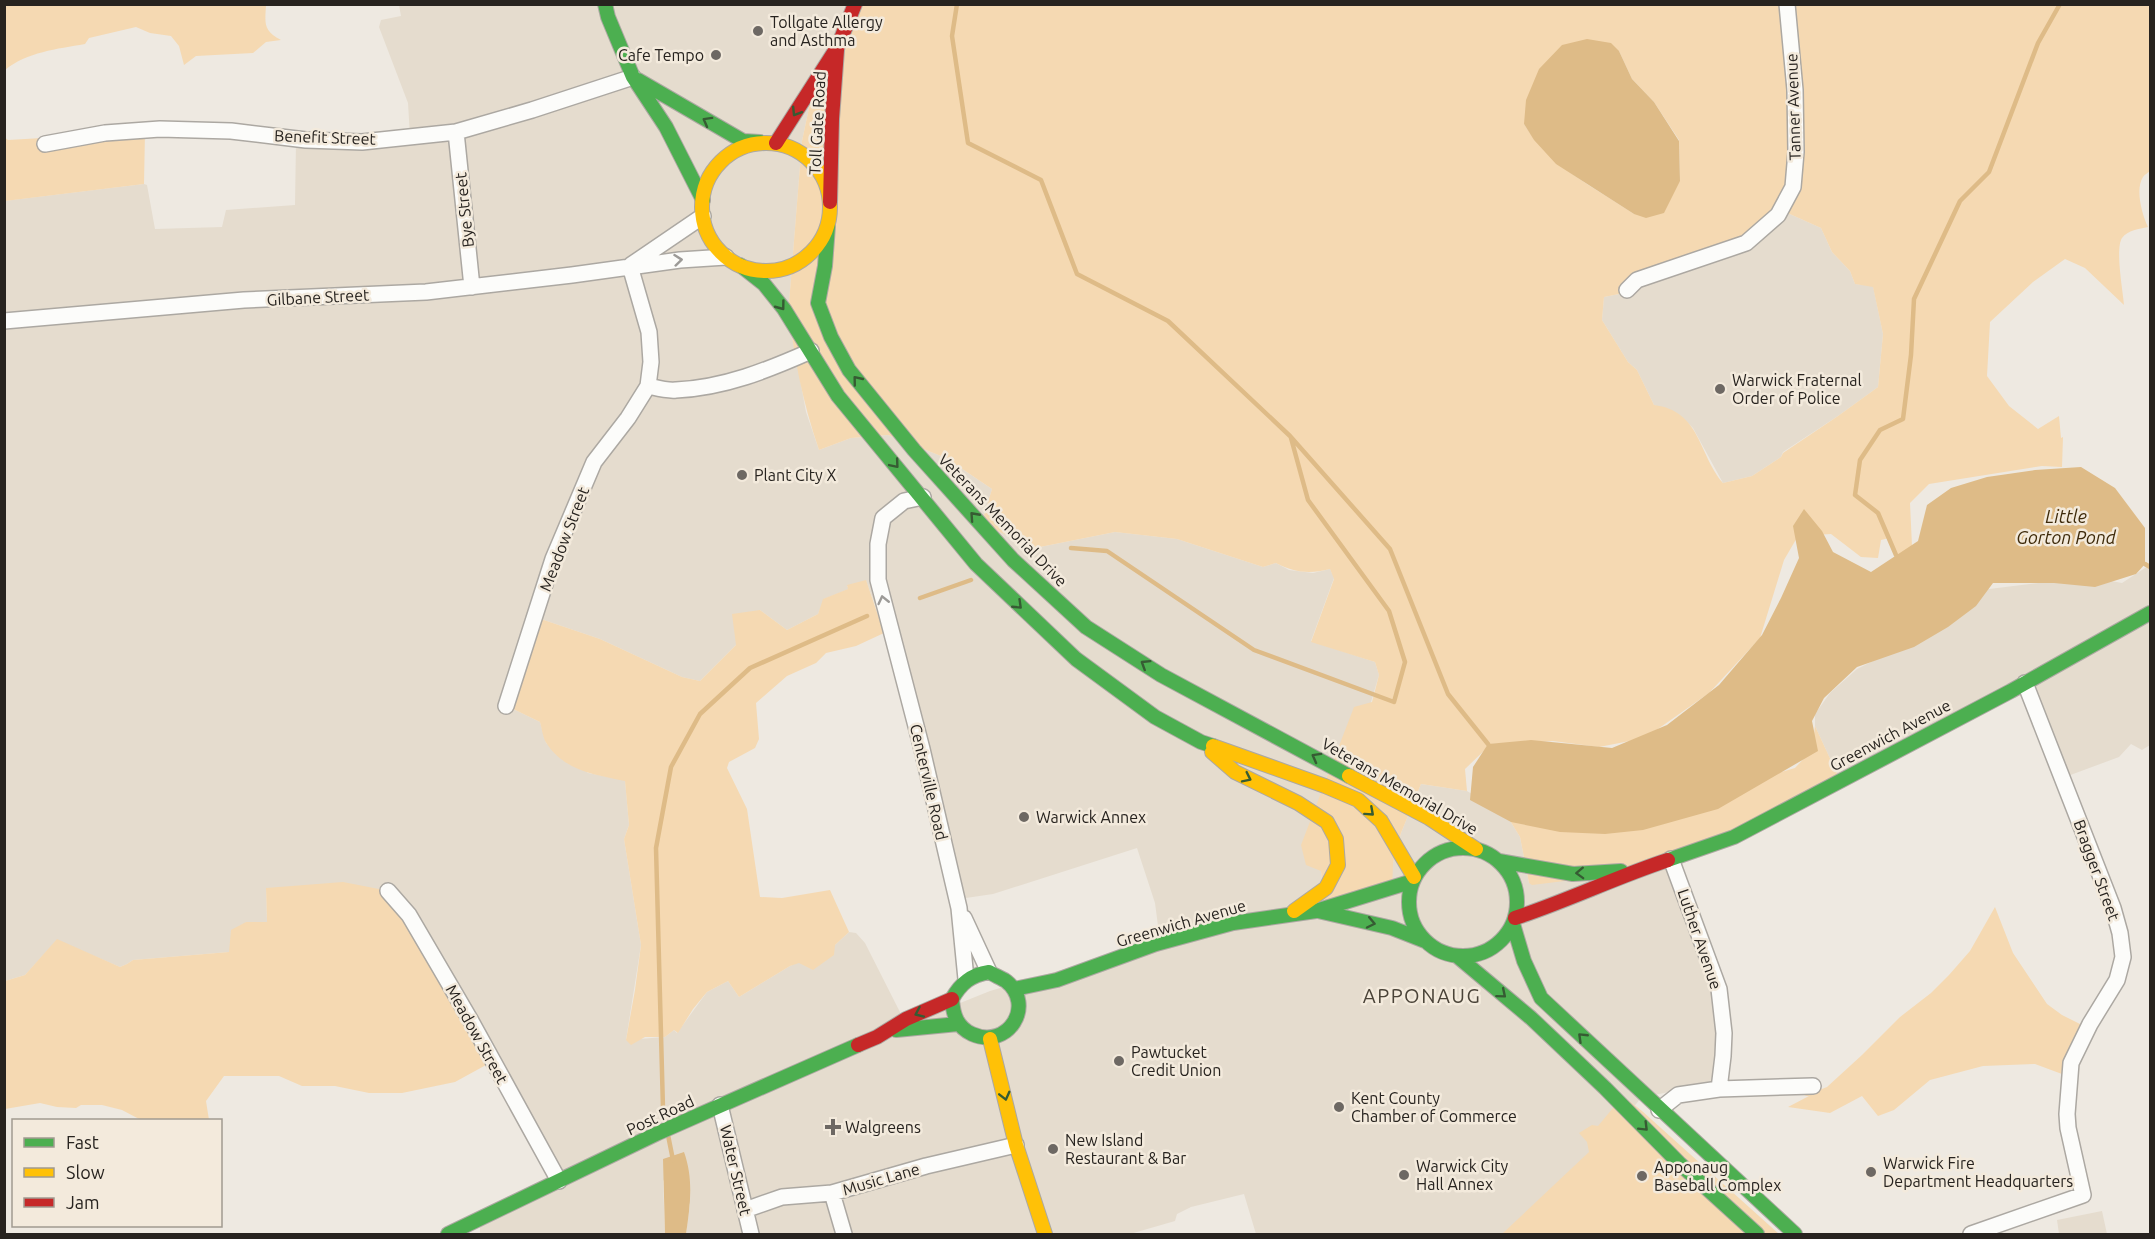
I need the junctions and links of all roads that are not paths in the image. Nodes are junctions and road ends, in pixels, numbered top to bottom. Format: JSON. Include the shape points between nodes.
{"nodes":[{"id":1,"x":605,"y":4,"type":"edge"},
{"id":2,"x":855,"y":4,"type":"edge"},
{"id":3,"x":1787,"y":4,"type":"edge"},
{"id":4,"x":838,"y":46,"type":"junction"},
{"id":5,"x":633,"y":77,"type":"junction"},
{"id":6,"x":456,"y":132,"type":"junction"},
{"id":7,"x":760,"y":142,"type":"junction"},
{"id":8,"x":776,"y":143,"type":"junction"},
{"id":9,"x":45,"y":144,"type":"dead end"},
{"id":10,"x":703,"y":200,"type":"junction"},
{"id":11,"x":830,"y":202,"type":"junction"},
{"id":12,"x":703,"y":216,"type":"junction"},
{"id":13,"x":828,"y":226,"type":"junction"},
{"id":14,"x":726,"y":257,"type":"junction"},
{"id":15,"x":740,"y":265,"type":"junction"},
{"id":16,"x":630,"y":266,"type":"junction"},
{"id":17,"x":472,"y":287,"type":"junction"},
{"id":18,"x":1627,"y":290,"type":"dead end"},
{"id":19,"x":4,"y":321,"type":"edge"},
{"id":20,"x":811,"y":351,"type":"junction"},
{"id":21,"x":648,"y":386,"type":"junction"},
{"id":22,"x":922,"y":497,"type":"junction"},
{"id":23,"x":2151,"y":614,"type":"edge"},
{"id":24,"x":2025,"y":683,"type":"junction"},
{"id":25,"x":506,"y":706,"type":"dead end"},
{"id":26,"x":1201,"y":742,"type":"junction"},
{"id":27,"x":1476,"y":849,"type":"junction"},
{"id":28,"x":1671,"y":859,"type":"junction"},
{"id":29,"x":1499,"y":861,"type":"junction"},
{"id":30,"x":1638,"y":870,"type":"junction"},
{"id":31,"x":1414,"y":879,"type":"junction"},
{"id":32,"x":388,"y":891,"type":"dead end"},
{"id":33,"x":959,"y":908,"type":"junction"},
{"id":34,"x":1316,"y":911,"type":"junction"},
{"id":35,"x":1291,"y":913,"type":"junction"},
{"id":36,"x":1514,"y":921,"type":"junction"},
{"id":37,"x":1425,"y":941,"type":"junction"},
{"id":38,"x":1457,"y":956,"type":"junction"},
{"id":39,"x":989,"y":972,"type":"junction"},
{"id":40,"x":966,"y":979,"type":"junction"},
{"id":41,"x":1057,"y":980,"type":"junction"},
{"id":42,"x":1014,"y":989,"type":"junction"},
{"id":43,"x":952,"y":999,"type":"junction"},
{"id":44,"x":1019,"y":1008,"type":"junction"},
{"id":45,"x":957,"y":1024,"type":"junction"},
{"id":46,"x":888,"y":1031,"type":"junction"},
{"id":47,"x":990,"y":1039,"type":"junction"},
{"id":48,"x":1813,"y":1086,"type":"dead end"},
{"id":49,"x":1719,"y":1089,"type":"junction"},
{"id":50,"x":720,"y":1105,"type":"junction"},
{"id":51,"x":1659,"y":1110,"type":"junction"},
{"id":52,"x":1017,"y":1145,"type":"junction"},
{"id":53,"x":559,"y":1181,"type":"junction"},
{"id":54,"x":832,"y":1193,"type":"junction"},
{"id":55,"x":745,"y":1210,"type":"junction"},
{"id":56,"x":481,"y":1228,"type":"edge"},
{"id":57,"x":448,"y":1234,"type":"edge"},
{"id":58,"x":751,"y":1234,"type":"edge"},
{"id":59,"x":844,"y":1234,"type":"edge"},
{"id":60,"x":1045,"y":1234,"type":"edge"},
{"id":61,"x":1757,"y":1234,"type":"edge"},
{"id":62,"x":1795,"y":1234,"type":"edge"},
{"id":63,"x":1971,"y":1234,"type":"edge"}],
"edges":[{"from":1,"to":5,"type":"main road"},
{"from":2,"to":4,"type":"main road","name":"Toll Gate Road"},
{"from":3,"to":18,"type":"street","name":"Tanner Avenue","via":[[1797,152],[1792,187],[1778,214],[1746,243],[1637,280]]},
{"from":4,"to":8,"type":"main road","name":"Toll Gate Road","one_way":true},
{"from":4,"to":11,"type":"main road","name":"Toll Gate Road"},
{"from":5,"to":6,"type":"street","name":"Benefit Street"},
{"from":7,"to":5,"type":"main road","one_way":true,"via":[[743,141]]},
{"from":5,"to":10,"type":"main road","via":[[666,127]]},
{"from":6,"to":9,"type":"street","name":"Benefit Street","via":[[362,142],[160,129],[105,133]]},
{"from":6,"to":17,"type":"street","name":"Bye Street"},
{"from":7,"to":8,"type":"main road"},
{"from":7,"to":10,"type":"main road","via":[[739,148],[721,161],[708,179]]},
{"from":8,"to":11,"type":"main road","via":[[797,150],[814,163],[826,181]]},
{"from":10,"to":12,"type":"main road"},
{"from":11,"to":13,"type":"main road"},
{"from":12,"to":14,"type":"main road","via":[[711,238]]},
{"from":12,"to":16,"type":"street","name":"Gilbane Street"},
{"from":13,"to":15,"type":"main road","via":[[818,245],[802,260],[782,269],[761,271]]},
{"from":27,"to":13,"type":"main road","name":"Veterans Memorial Drive","one_way":true,"via":[[1429,818],[1152,669],[1086,627],[1013,560],[914,450],[849,370],[818,303]]},
{"from":14,"to":15,"type":"main road"},
{"from":16,"to":14,"type":"street","name":"Gilbane Street","one_way":true},
{"from":15,"to":20,"type":"main road","name":"Veterans Memorial Drive","one_way":true,"via":[[764,284]]},
{"from":16,"to":17,"type":"street","name":"Gilbane Street"},
{"from":16,"to":21,"type":"street","name":"Meadow Street","via":[[649,332]]},
{"from":17,"to":19,"type":"street","name":"Gilbane Street","via":[[244,300]]},
{"from":20,"to":21,"type":"street","via":[[755,375],[725,382],[675,390]]},
{"from":20,"to":22,"type":"main road","name":"Veterans Memorial Drive","one_way":true,"via":[[838,396]]},
{"from":21,"to":25,"type":"street","name":"Meadow Street","via":[[594,462],[553,559]]},
{"from":22,"to":26,"type":"main road","name":"Veterans Memorial Drive","one_way":true,"via":[[976,564],[1076,659],[1155,717]]},
{"from":33,"to":22,"type":"street","name":"Centerville Road","one_way":true,"via":[[878,580],[883,518],[904,501]]},
{"from":23,"to":24,"type":"main road","name":"Greenwich Avenue"},
{"from":24,"to":28,"type":"main road","name":"Greenwich Avenue","via":[[1734,837]]},
{"from":24,"to":63,"type":"street","name":"Bragger Street","via":[[2113,908],[2123,957],[2117,980],[2071,1063],[2068,1128],[2083,1195]]},
{"from":26,"to":31,"type":"main road","name":"Veterans Memorial Drive","one_way":true,"via":[[1358,800],[1381,821]]},
{"from":26,"to":35,"type":"main road","one_way":true,"via":[[1235,772],[1327,822],[1336,839],[1338,865],[1326,888]]},
{"from":27,"to":29,"type":"main road"},
{"from":27,"to":31,"type":"main road","via":[[1440,852],[1425,863]]},
{"from":28,"to":30,"type":"main road","name":"Greenwich Avenue"},
{"from":28,"to":49,"type":"street","name":"Luther Avenue","via":[[1719,989],[1724,1033]]},
{"from":30,"to":29,"type":"main road","name":"Greenwich Avenue","one_way":true,"via":[[1573,874]]},
{"from":29,"to":36,"type":"main road","via":[[1515,887]]},
{"from":30,"to":36,"type":"main road","name":"Greenwich Avenue"},
{"from":31,"to":34,"type":"main road","name":"Greenwich Avenue"},
{"from":31,"to":37,"type":"main road","via":[[1409,902],[1413,923]]},
{"from":32,"to":53,"type":"street","name":"Meadow Street","via":[[409,915]]},
{"from":33,"to":39,"type":"street","name":"Centerville Road"},
{"from":33,"to":40,"type":"street","name":"Centerville Road"},
{"from":34,"to":35,"type":"main road","name":"Greenwich Avenue"},
{"from":34,"to":37,"type":"main road","name":"Greenwich Avenue","one_way":true,"via":[[1392,928]]},
{"from":35,"to":41,"type":"main road","name":"Greenwich Avenue","via":[[1233,923],[1156,944]]},
{"from":36,"to":38,"type":"main road","via":[[1499,943],[1479,954]]},
{"from":51,"to":36,"type":"main road","one_way":true,"via":[[1541,998],[1524,961]]},
{"from":37,"to":38,"type":"main road"},
{"from":38,"to":61,"type":"main road","one_way":true,"via":[[1531,1018]]},
{"from":39,"to":40,"type":"main road"},
{"from":39,"to":42,"type":"main road","via":[[1004,978]]},
{"from":40,"to":43,"type":"main road"},
{"from":41,"to":42,"type":"main road","name":"Greenwich Avenue"},
{"from":41,"to":44,"type":"main road","name":"Greenwich Avenue"},
{"from":42,"to":44,"type":"main road"},
{"from":43,"to":45,"type":"main road"},
{"from":43,"to":46,"type":"main road","name":"Post Road","one_way":true},
{"from":44,"to":47,"type":"main road","via":[[1014,1023],[1004,1034]]},
{"from":45,"to":46,"type":"main road","name":"Post Road"},
{"from":45,"to":47,"type":"main road","via":[[975,1038]]},
{"from":46,"to":50,"type":"main road","name":"Post Road"},
{"from":47,"to":52,"type":"main road","one_way":true},
{"from":48,"to":49,"type":"street"},
{"from":49,"to":51,"type":"street","via":[[1678,1095]]},
{"from":50,"to":53,"type":"main road","name":"Post Road"},
{"from":50,"to":55,"type":"street","name":"Water Street"},
{"from":51,"to":62,"type":"main road"},
{"from":52,"to":54,"type":"street","name":"Music Lane"},
{"from":52,"to":60,"type":"main road"},
{"from":53,"to":56,"type":"main road","name":"Post Road"},
{"from":54,"to":55,"type":"street","name":"Music Lane","via":[[782,1197]]},
{"from":54,"to":59,"type":"street"},
{"from":55,"to":58,"type":"street","name":"Water Street"},
{"from":56,"to":57,"type":"main road","name":"Post Road"}]}
